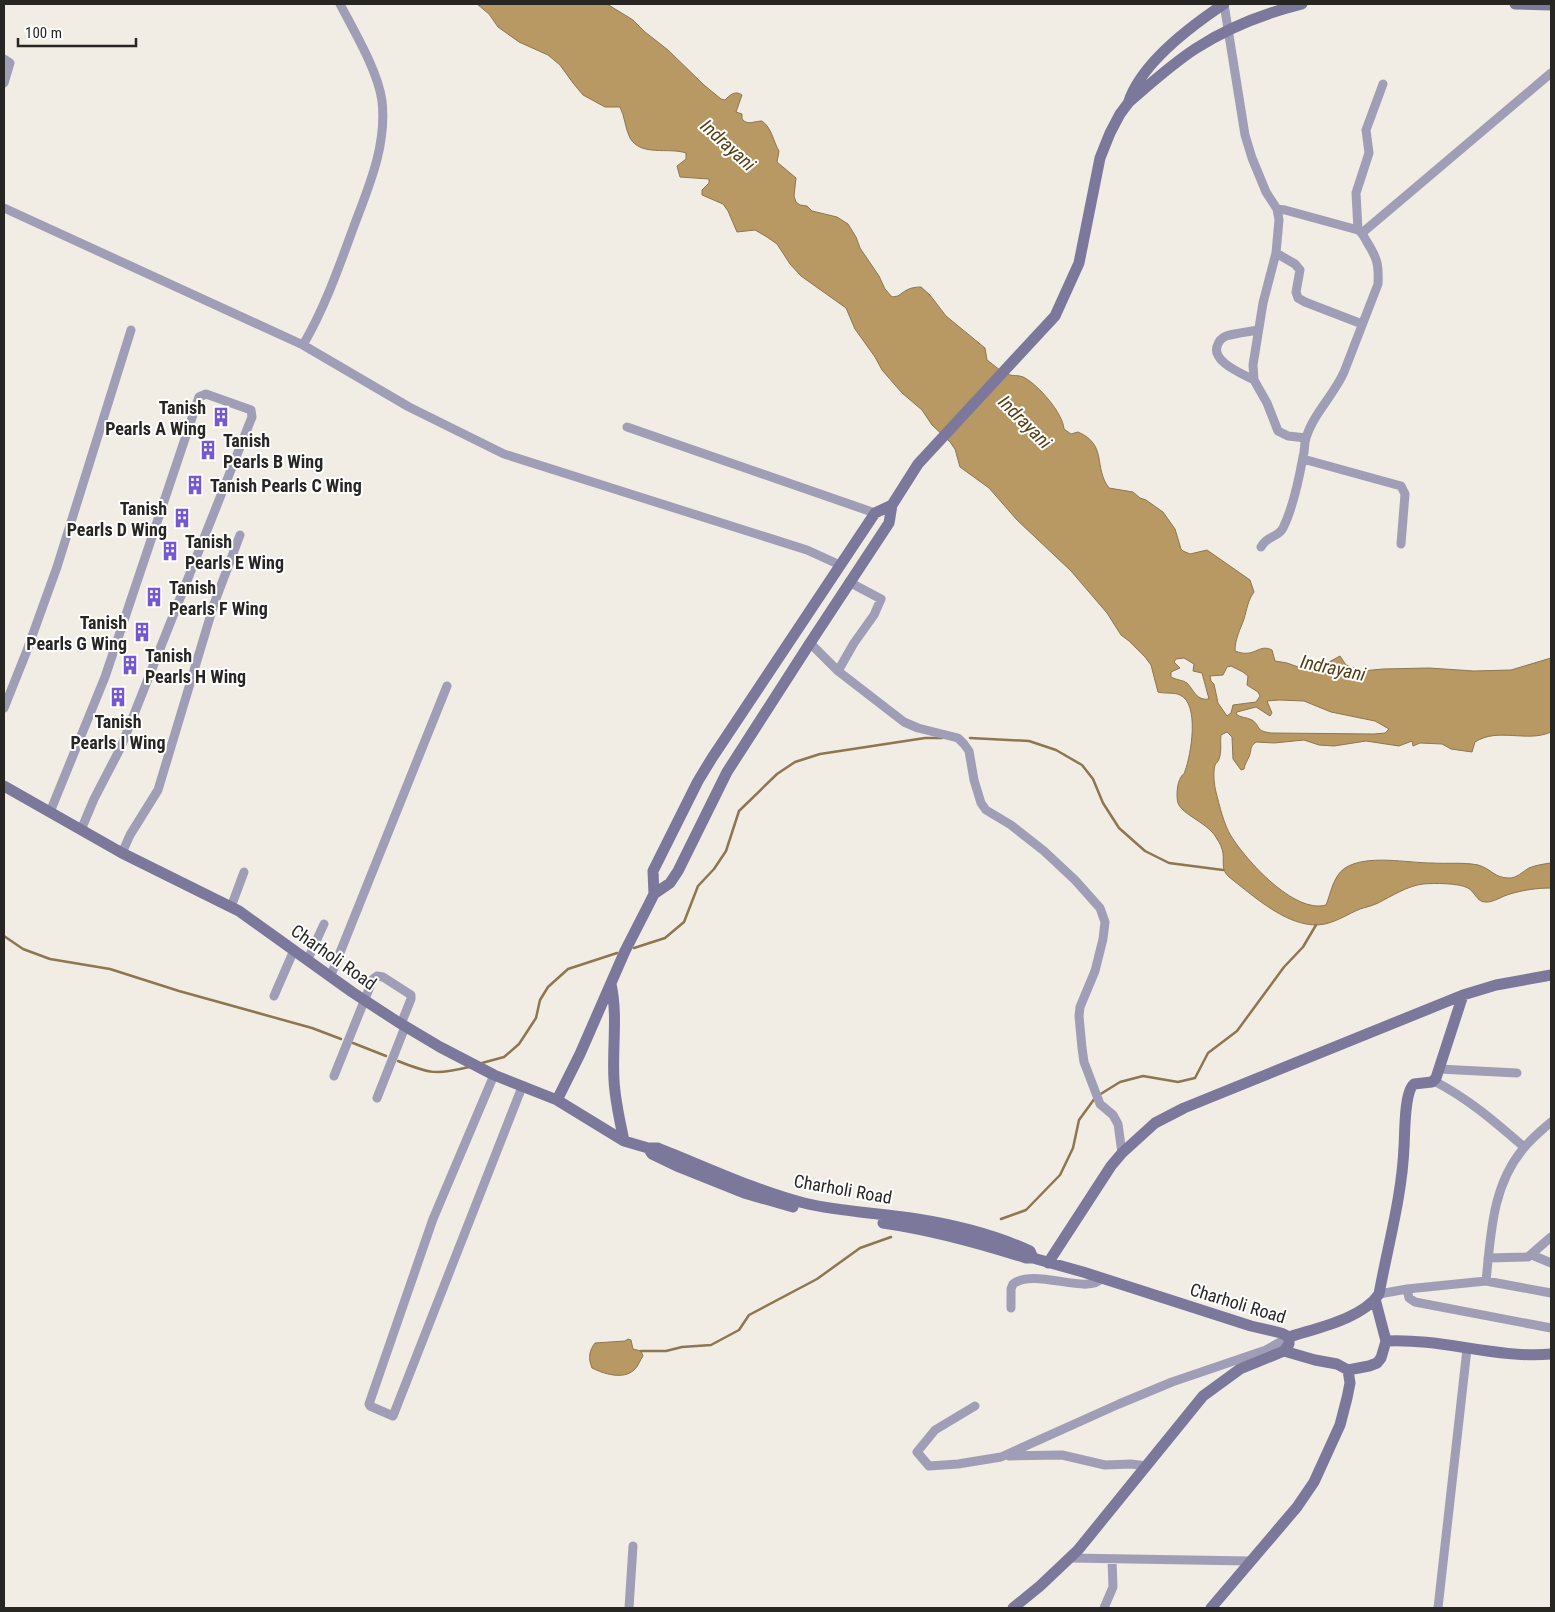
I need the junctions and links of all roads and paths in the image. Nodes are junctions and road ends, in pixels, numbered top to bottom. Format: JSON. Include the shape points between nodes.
{"nodes":[{"id":1,"x":340,"y":4,"type":"edge"},
{"id":2,"x":1224,"y":4,"type":"edge"},
{"id":3,"x":1302,"y":4,"type":"edge"},
{"id":4,"x":1515,"y":4,"type":"edge"},
{"id":5,"x":1551,"y":5,"type":"edge"},
{"id":6,"x":1228,"y":31,"type":"junction"},
{"id":7,"x":4,"y":59,"type":"edge"},
{"id":8,"x":1551,"y":72,"type":"edge"},
{"id":9,"x":4,"y":83,"type":"edge"},
{"id":10,"x":1383,"y":84,"type":"dead end"},
{"id":11,"x":1128,"y":102,"type":"junction"},
{"id":12,"x":4,"y":208,"type":"edge"},
{"id":13,"x":1277,"y":209,"type":"junction"},
{"id":14,"x":1360,"y":231,"type":"junction"},
{"id":15,"x":1276,"y":252,"type":"junction"},
{"id":16,"x":1362,"y":324,"type":"junction"},
{"id":17,"x":131,"y":330,"type":"dead end"},
{"id":18,"x":1258,"y":330,"type":"junction"},
{"id":19,"x":303,"y":345,"type":"junction"},
{"id":20,"x":1254,"y":380,"type":"junction"},
{"id":21,"x":627,"y":427,"type":"dead end"},
{"id":22,"x":1306,"y":438,"type":"junction"},
{"id":23,"x":1303,"y":459,"type":"junction"},
{"id":24,"x":892,"y":505,"type":"junction"},
{"id":25,"x":875,"y":513,"type":"junction"},
{"id":26,"x":240,"y":535,"type":"dead end"},
{"id":27,"x":1401,"y":544,"type":"dead end"},
{"id":28,"x":1260,"y":547,"type":"dead end"},
{"id":29,"x":840,"y":565,"type":"junction"},
{"id":30,"x":849,"y":582,"type":"junction"},
{"id":31,"x":810,"y":643,"type":"junction"},
{"id":32,"x":838,"y":671,"type":"junction"},
{"id":33,"x":447,"y":686,"type":"dead end"},
{"id":34,"x":4,"y":708,"type":"edge"},
{"id":35,"x":4,"y":786,"type":"edge"},
{"id":36,"x":50,"y":812,"type":"junction"},
{"id":37,"x":81,"y":830,"type":"junction"},
{"id":38,"x":122,"y":853,"type":"junction"},
{"id":39,"x":244,"y":872,"type":"dead end"},
{"id":40,"x":654,"y":894,"type":"junction"},
{"id":41,"x":231,"y":907,"type":"junction"},
{"id":42,"x":324,"y":924,"type":"dead end"},
{"id":43,"x":294,"y":950,"type":"junction"},
{"id":44,"x":308,"y":959,"type":"junction"},
{"id":45,"x":331,"y":975,"type":"junction"},
{"id":46,"x":1551,"y":975,"type":"edge"},
{"id":47,"x":611,"y":984,"type":"junction"},
{"id":48,"x":1463,"y":995,"type":"junction"},
{"id":49,"x":274,"y":996,"type":"dead end"},
{"id":50,"x":364,"y":1000,"type":"junction"},
{"id":51,"x":403,"y":1025,"type":"junction"},
{"id":52,"x":1438,"y":1069,"type":"junction"},
{"id":53,"x":1517,"y":1073,"type":"dead end"},
{"id":54,"x":494,"y":1075,"type":"junction"},
{"id":55,"x":334,"y":1076,"type":"dead end"},
{"id":56,"x":1434,"y":1081,"type":"junction"},
{"id":57,"x":522,"y":1087,"type":"junction"},
{"id":58,"x":377,"y":1098,"type":"dead end"},
{"id":59,"x":557,"y":1100,"type":"junction"},
{"id":60,"x":1551,"y":1122,"type":"edge"},
{"id":61,"x":624,"y":1141,"type":"junction"},
{"id":62,"x":1524,"y":1147,"type":"junction"},
{"id":63,"x":1122,"y":1153,"type":"junction"},
{"id":64,"x":1549,"y":1243,"type":"edge"},
{"id":65,"x":1532,"y":1255,"type":"junction"},
{"id":66,"x":1488,"y":1258,"type":"junction"},
{"id":67,"x":1048,"y":1263,"type":"junction"},
{"id":68,"x":1551,"y":1263,"type":"edge"},
{"id":69,"x":1102,"y":1278,"type":"junction"},
{"id":70,"x":1486,"y":1281,"type":"junction"},
{"id":71,"x":1407,"y":1289,"type":"junction"},
{"id":72,"x":1551,"y":1293,"type":"edge"},
{"id":73,"x":1377,"y":1296,"type":"junction"},
{"id":74,"x":1011,"y":1308,"type":"dead end"},
{"id":75,"x":1551,"y":1328,"type":"edge"},
{"id":76,"x":1289,"y":1338,"type":"junction"},
{"id":77,"x":1386,"y":1341,"type":"junction"},
{"id":78,"x":1468,"y":1349,"type":"junction"},
{"id":79,"x":1284,"y":1350,"type":"junction"},
{"id":80,"x":1551,"y":1354,"type":"edge"},
{"id":81,"x":1348,"y":1370,"type":"junction"},
{"id":82,"x":975,"y":1406,"type":"dead end"},
{"id":83,"x":1001,"y":1457,"type":"junction"},
{"id":84,"x":1147,"y":1466,"type":"junction"},
{"id":85,"x":633,"y":1546,"type":"dead end"},
{"id":86,"x":1070,"y":1558,"type":"junction"},
{"id":87,"x":1112,"y":1560,"type":"junction"},
{"id":88,"x":1250,"y":1561,"type":"junction"},
{"id":89,"x":629,"y":1608,"type":"edge"},
{"id":90,"x":1013,"y":1608,"type":"edge"},
{"id":91,"x":1104,"y":1608,"type":"edge"},
{"id":92,"x":1211,"y":1608,"type":"edge"},
{"id":93,"x":1438,"y":1608,"type":"edge"}],
"edges":[{"from":1,"to":19,"type":"street","via":[[379,86],[383,116],[381,146],[332,288]]},
{"from":2,"to":6,"type":"street"},
{"from":2,"to":11,"type":"street","via":[[1187,31],[1156,60],[1139,79]]},
{"from":3,"to":6,"type":"street"},
{"from":4,"to":5,"type":"street"},
{"from":6,"to":11,"type":"street","via":[[1185,56]]},
{"from":6,"to":13,"type":"street","via":[[1245,135],[1266,192]]},
{"from":7,"to":9,"type":"street","via":[[10,63]]},
{"from":8,"to":14,"type":"street"},
{"from":10,"to":14,"type":"street","via":[[1366,130],[1369,153],[1356,193]]},
{"from":11,"to":24,"type":"street","via":[[1100,158],[1079,262],[1055,316],[918,464]]},
{"from":12,"to":19,"type":"street"},
{"from":13,"to":14,"type":"street"},
{"from":13,"to":15,"type":"street"},
{"from":14,"to":16,"type":"street","via":[[1378,260],[1379,272],[1378,284]]},
{"from":15,"to":16,"type":"street","via":[[1300,270],[1298,298]]},
{"from":15,"to":18,"type":"street"},
{"from":16,"to":22,"type":"street","via":[[1339,383]]},
{"from":17,"to":34,"type":"street","via":[[57,567]]},
{"from":18,"to":20,"type":"street"},
{"from":18,"to":20,"type":"street","via":[[1227,336],[1216,348],[1216,353],[1230,368]]},
{"from":19,"to":29,"type":"street","via":[[410,407],[504,454],[807,550]]},
{"from":20,"to":22,"type":"street","via":[[1278,431]]},
{"from":21,"to":25,"type":"street"},
{"from":22,"to":23,"type":"street"},
{"from":23,"to":27,"type":"street","via":[[1401,486],[1405,494]]},
{"from":23,"to":28,"type":"street","via":[[1283,527]]},
{"from":24,"to":25,"type":"street"},
{"from":24,"to":30,"type":"street","via":[[889,523]]},
{"from":25,"to":29,"type":"street"},
{"from":26,"to":38,"type":"street","via":[[214,604],[158,790]]},
{"from":29,"to":40,"type":"street","via":[[698,781],[653,871]]},
{"from":30,"to":31,"type":"street"},
{"from":30,"to":32,"type":"street","via":[[881,598],[874,615]]},
{"from":31,"to":32,"type":"street"},
{"from":31,"to":40,"type":"street","via":[[727,772],[678,871],[670,883]]},
{"from":32,"to":63,"type":"street","via":[[904,722],[958,738],[969,751],[974,780],[986,810],[1044,851],[1100,908],[1105,922],[1103,939],[1079,1016],[1084,1062],[1100,1104],[1118,1124]]},
{"from":33,"to":45,"type":"street"},
{"from":35,"to":36,"type":"street","name":"Charholi Road"},
{"from":36,"to":37,"type":"street","name":"Charholi Road"},
{"from":36,"to":37,"type":"street","via":[[105,677],[199,398],[206,394],[251,410],[252,417],[120,747]]},
{"from":37,"to":38,"type":"street","name":"Charholi Road"},
{"from":38,"to":41,"type":"street","name":"Charholi Road"},
{"from":39,"to":41,"type":"street"},
{"from":40,"to":47,"type":"street"},
{"from":41,"to":43,"type":"street","name":"Charholi Road"},
{"from":42,"to":44,"type":"street"},
{"from":43,"to":44,"type":"street","name":"Charholi Road"},
{"from":43,"to":49,"type":"street"},
{"from":44,"to":45,"type":"street","name":"Charholi Road"},
{"from":45,"to":50,"type":"street","name":"Charholi Road"},
{"from":46,"to":48,"type":"street"},
{"from":47,"to":59,"type":"street"},
{"from":47,"to":61,"type":"street","via":[[615,1001],[614,1082]]},
{"from":48,"to":52,"type":"street"},
{"from":48,"to":63,"type":"street","via":[[1184,1108],[1155,1122]]},
{"from":50,"to":51,"type":"street","name":"Charholi Road"},
{"from":50,"to":51,"type":"street","via":[[377,976],[407,992],[411,999]]},
{"from":50,"to":55,"type":"street"},
{"from":51,"to":54,"type":"street","name":"Charholi Road"},
{"from":51,"to":58,"type":"street"},
{"from":52,"to":53,"type":"street"},
{"from":52,"to":56,"type":"street"},
{"from":54,"to":57,"type":"street","name":"Charholi Road"},
{"from":54,"to":57,"type":"street","via":[[433,1219],[369,1404],[393,1416]]},
{"from":56,"to":62,"type":"street","via":[[1474,1105]]},
{"from":56,"to":73,"type":"street","via":[[1414,1084],[1410,1090],[1403,1174]]},
{"from":57,"to":59,"type":"street","name":"Charholi Road"},
{"from":59,"to":61,"type":"street","name":"Charholi Road"},
{"from":60,"to":62,"type":"street"},
{"from":61,"to":67,"type":"street","name":"Charholi Road","via":[[658,1148],[805,1203],[858,1215],[918,1219],[986,1235],[1030,1251],[1033,1258]]},
{"from":62,"to":66,"type":"street","via":[[1508,1170],[1498,1193]]},
{"from":63,"to":67,"type":"street"},
{"from":64,"to":65,"type":"street"},
{"from":65,"to":66,"type":"street","via":[[1525,1258]]},
{"from":65,"to":68,"type":"street"},
{"from":66,"to":70,"type":"street"},
{"from":67,"to":69,"type":"street","name":"Charholi Road"},
{"from":69,"to":74,"type":"street","via":[[1092,1284],[1040,1278],[1020,1280],[1012,1284]]},
{"from":69,"to":76,"type":"street","name":"Charholi Road"},
{"from":70,"to":71,"type":"street"},
{"from":70,"to":72,"type":"street"},
{"from":71,"to":73,"type":"street"},
{"from":71,"to":75,"type":"street","via":[[1409,1298],[1416,1302]]},
{"from":73,"to":76,"type":"street","via":[[1344,1319]]},
{"from":73,"to":77,"type":"street"},
{"from":76,"to":79,"type":"street"},
{"from":76,"to":83,"type":"street","via":[[1266,1350],[1172,1382]]},
{"from":77,"to":78,"type":"street","via":[[1416,1341]]},
{"from":77,"to":81,"type":"street","via":[[1377,1363]]},
{"from":78,"to":80,"type":"street","via":[[1523,1355]]},
{"from":78,"to":93,"type":"street"},
{"from":79,"to":81,"type":"street"},
{"from":79,"to":84,"type":"street","via":[[1240,1369],[1203,1396]]},
{"from":81,"to":88,"type":"street","via":[[1348,1398],[1340,1425],[1314,1482],[1297,1507]]},
{"from":82,"to":83,"type":"street","via":[[935,1430],[916,1452],[929,1466]]},
{"from":83,"to":84,"type":"street","via":[[1062,1454],[1106,1465]]},
{"from":84,"to":86,"type":"street"},
{"from":85,"to":89,"type":"street"},
{"from":86,"to":87,"type":"street"},
{"from":86,"to":90,"type":"street"},
{"from":87,"to":88,"type":"street"},
{"from":87,"to":91,"type":"street","via":[[1113,1587]]},
{"from":88,"to":92,"type":"street"}]}
